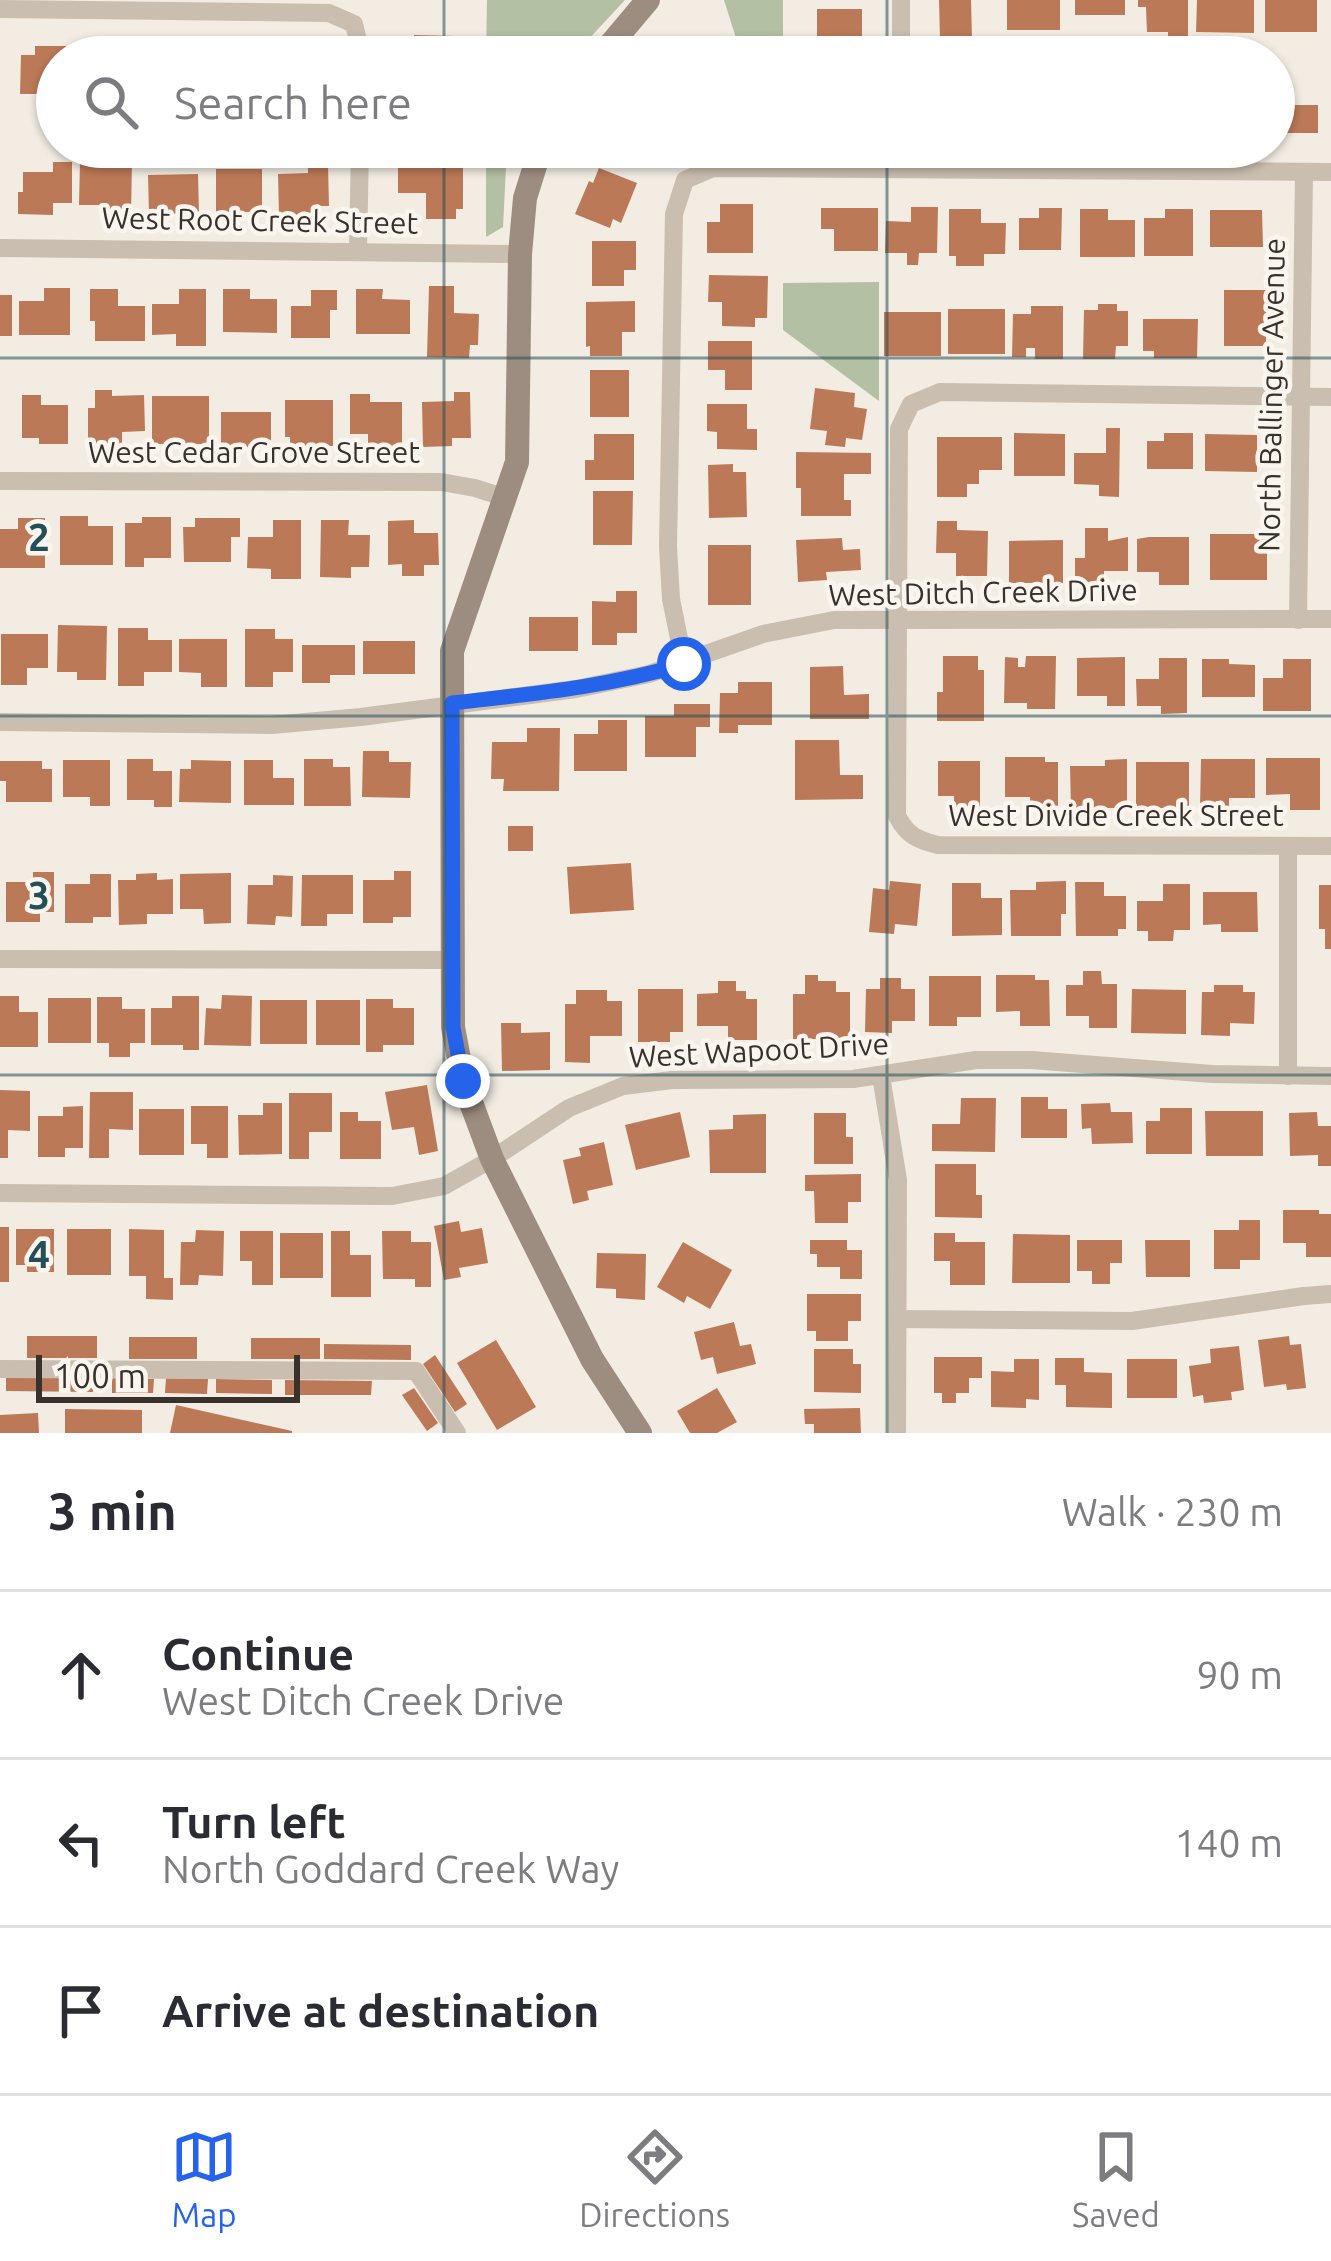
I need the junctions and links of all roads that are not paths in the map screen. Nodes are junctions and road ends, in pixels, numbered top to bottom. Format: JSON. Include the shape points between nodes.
{"nodes":[{"id":1,"x":648,"y":0,"type":"edge"},
{"id":2,"x":902,"y":0,"type":"edge"},
{"id":3,"x":24,"y":5,"type":"edge"},
{"id":4,"x":0,"y":9,"type":"edge"},
{"id":5,"x":357,"y":36,"type":"edge"},
{"id":6,"x":618,"y":36,"type":"edge"},
{"id":7,"x":901,"y":36,"type":"edge"},
{"id":8,"x":360,"y":168,"type":"edge"},
{"id":9,"x":534,"y":168,"type":"edge"},
{"id":10,"x":899,"y":170,"type":"joint"},
{"id":11,"x":1304,"y":172,"type":"junction"},
{"id":12,"x":1331,"y":172,"type":"edge"},
{"id":13,"x":0,"y":248,"type":"edge"},
{"id":14,"x":358,"y":251,"type":"junction"},
{"id":15,"x":520,"y":254,"type":"junction"},
{"id":16,"x":1300,"y":397,"type":"junction"},
{"id":17,"x":1331,"y":397,"type":"edge"},
{"id":18,"x":0,"y":481,"type":"edge"},
{"id":19,"x":506,"y":498,"type":"junction"},
{"id":20,"x":898,"y":619,"type":"junction"},
{"id":21,"x":1298,"y":620,"type":"junction"},
{"id":22,"x":1331,"y":620,"type":"edge"},
{"id":23,"x":684,"y":664,"type":"junction"},
{"id":24,"x":452,"y":703,"type":"junction"},
{"id":25,"x":0,"y":722,"type":"edge"},
{"id":26,"x":1288,"y":846,"type":"junction"},
{"id":27,"x":1331,"y":846,"type":"edge"},
{"id":28,"x":0,"y":959,"type":"edge"},
{"id":29,"x":452,"y":960,"type":"junction"},
{"id":30,"x":881,"y":1076,"type":"junction"},
{"id":31,"x":1288,"y":1076,"type":"junction"},
{"id":32,"x":1331,"y":1076,"type":"edge"},
{"id":33,"x":492,"y":1160,"type":"junction"},
{"id":34,"x":0,"y":1192,"type":"edge"},
{"id":35,"x":1331,"y":1294,"type":"edge"},
{"id":36,"x":898,"y":1319,"type":"junction"},
{"id":37,"x":0,"y":1369,"type":"edge"},
{"id":38,"x":457,"y":1433,"type":"edge"},
{"id":39,"x":640,"y":1433,"type":"edge"},
{"id":40,"x":897,"y":1433,"type":"edge"}],
"edges":[{"from":1,"to":6,"type":"street"},
{"from":2,"to":7,"type":"street"},
{"from":3,"to":4,"type":"street"},
{"from":3,"to":5,"type":"street","via":[[329,13],[354,24]]},
{"from":8,"to":14,"type":"street"},
{"from":9,"to":15,"type":"street"},
{"from":10,"to":11,"type":"street"},
{"from":10,"to":23,"type":"street","via":[[713,168],[685,180],[674,214],[668,547]]},
{"from":11,"to":12,"type":"street"},
{"from":11,"to":16,"type":"street","name":"North Ballinger Avenue"},
{"from":13,"to":14,"type":"street","name":"West Root Creek Street"},
{"from":14,"to":15,"type":"street","name":"West Root Creek Street"},
{"from":15,"to":19,"type":"street","via":[[517,462]]},
{"from":16,"to":17,"type":"street"},
{"from":16,"to":20,"type":"street","via":[[940,392],[911,404],[899,428]]},
{"from":16,"to":21,"type":"street","name":"North Ballinger Avenue"},
{"from":18,"to":19,"type":"street","name":"West Cedar Grove Street","via":[[441,482]]},
{"from":19,"to":24,"type":"street","via":[[452,651]]},
{"from":20,"to":21,"type":"street","name":"West Ditch Creek Drive"},
{"from":20,"to":23,"type":"street","name":"West Ditch Creek Drive","via":[[834,620],[763,634]]},
{"from":20,"to":26,"type":"street","name":"West Divide Creek Street","via":[[897,816],[919,841]]},
{"from":21,"to":22,"type":"street","name":"West Ditch Creek Drive"},
{"from":23,"to":24,"type":"street","name":"West Ditch Creek Drive","via":[[576,689]]},
{"from":24,"to":25,"type":"street","name":"West Ditch Creek Drive","via":[[272,725]]},
{"from":24,"to":29,"type":"street"},
{"from":26,"to":27,"type":"street","name":"West Divide Creek Street"},
{"from":26,"to":31,"type":"street"},
{"from":28,"to":29,"type":"street"},
{"from":29,"to":33,"type":"street","via":[[463,1081]]},
{"from":30,"to":31,"type":"street","name":"West Wapoot Drive","via":[[976,1060]]},
{"from":30,"to":33,"type":"street","name":"West Wapoot Drive","via":[[623,1086],[569,1108]]},
{"from":30,"to":36,"type":"street","via":[[896,1151]]},
{"from":31,"to":32,"type":"street","name":"West Wapoot Drive"},
{"from":33,"to":34,"type":"street","name":"West Wapoot Drive","via":[[443,1186],[392,1196]]},
{"from":33,"to":39,"type":"street","via":[[590,1355]]},
{"from":35,"to":36,"type":"street","via":[[1132,1321]]},
{"from":36,"to":40,"type":"street"},
{"from":37,"to":38,"type":"street","via":[[416,1371]]}]}
